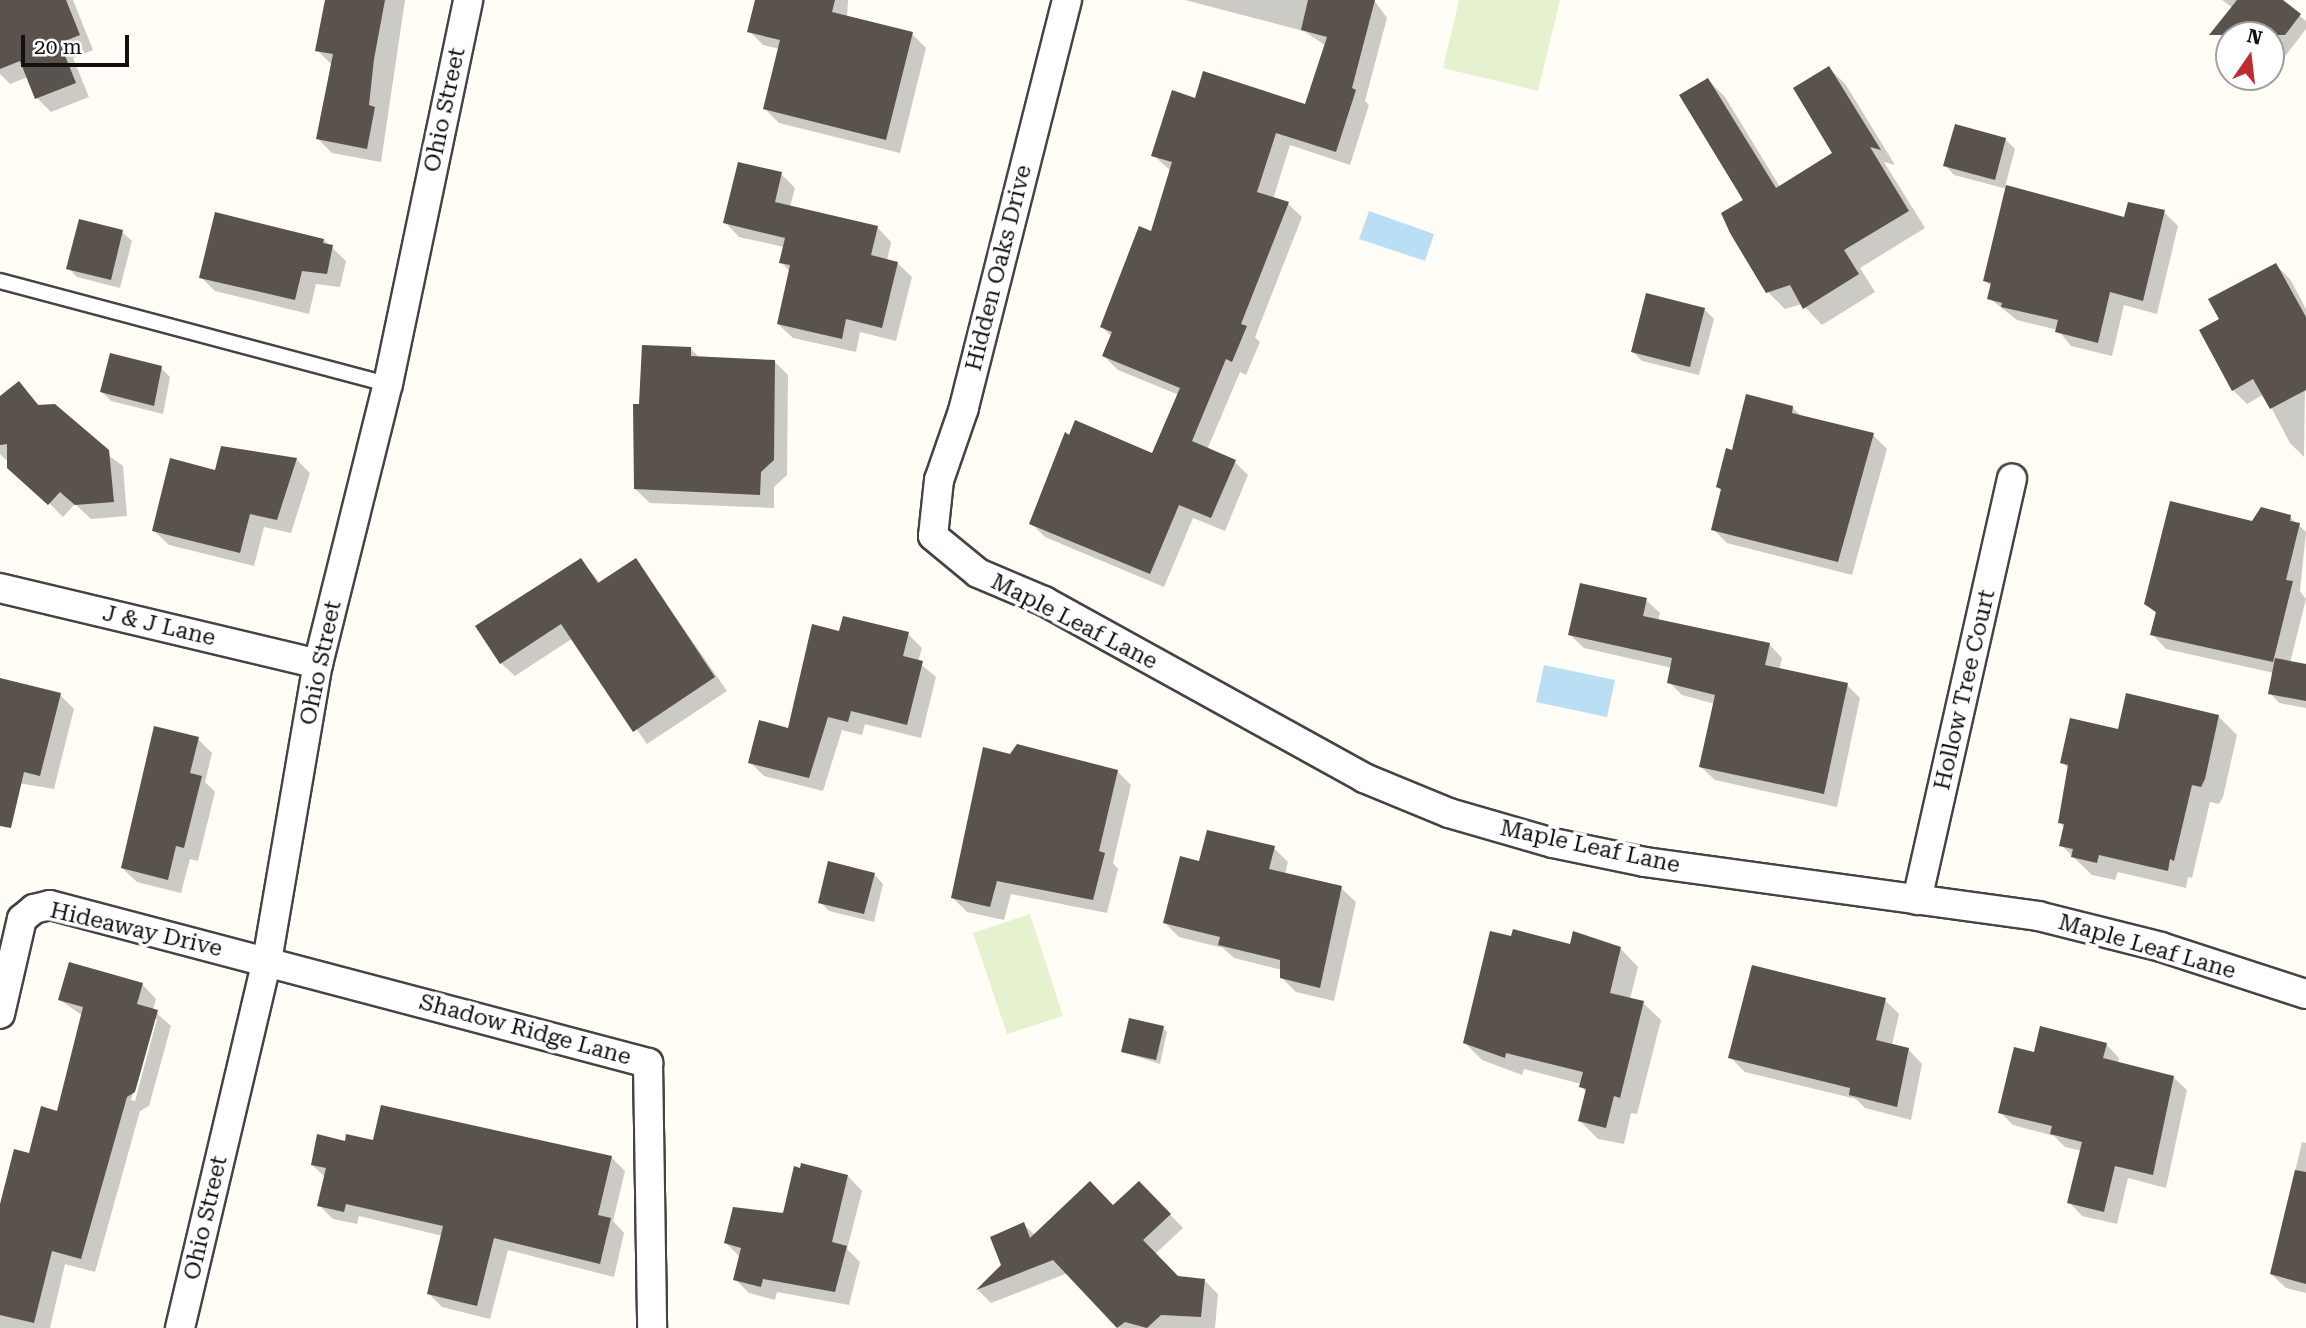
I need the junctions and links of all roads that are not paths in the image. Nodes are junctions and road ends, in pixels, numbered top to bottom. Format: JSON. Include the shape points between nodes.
{"nodes":[{"id":1,"x":468,"y":0,"type":"edge"},
{"id":2,"x":1067,"y":0,"type":"edge"},
{"id":3,"x":0,"y":281,"type":"edge"},
{"id":4,"x":388,"y":384,"type":"junction"},
{"id":5,"x":2012,"y":480,"type":"dead end"},
{"id":6,"x":933,"y":536,"type":"joint"},
{"id":7,"x":0,"y":588,"type":"edge"},
{"id":8,"x":318,"y":664,"type":"junction"},
{"id":9,"x":1917,"y":900,"type":"junction"},
{"id":10,"x":267,"y":961,"type":"junction"},
{"id":11,"x":2306,"y":994,"type":"edge"},
{"id":12,"x":0,"y":1014,"type":"edge"},
{"id":13,"x":180,"y":1328,"type":"edge"},
{"id":14,"x":652,"y":1328,"type":"edge"}],
"edges":[{"from":1,"to":4,"type":"street","name":"Ohio Street"},
{"from":2,"to":6,"type":"street","name":"Hidden Oaks Drive","via":[[964,408],[939,480]]},
{"from":3,"to":4,"type":"lane"},
{"from":4,"to":8,"type":"street","name":"Ohio Street"},
{"from":5,"to":9,"type":"street","name":"Hollow Tree Court"},
{"from":6,"to":9,"type":"street","name":"Maple Leaf Lane","via":[[978,573],[1044,601],[1364,778],[1449,813],[1553,843],[1645,862]]},
{"from":7,"to":8,"type":"street","name":"J & J Lane"},
{"from":8,"to":10,"type":"street","name":"Ohio Street"},
{"from":9,"to":11,"type":"street","name":"Maple Leaf Lane","via":[[2038,916],[2161,947]]},
{"from":10,"to":12,"type":"street","name":"Hideaway Drive","via":[[50,905],[34,909],[22,919]]},
{"from":10,"to":13,"type":"street","name":"Ohio Street"},
{"from":10,"to":14,"type":"street","name":"Shadow Ridge Lane","via":[[648,1063]]}]}
